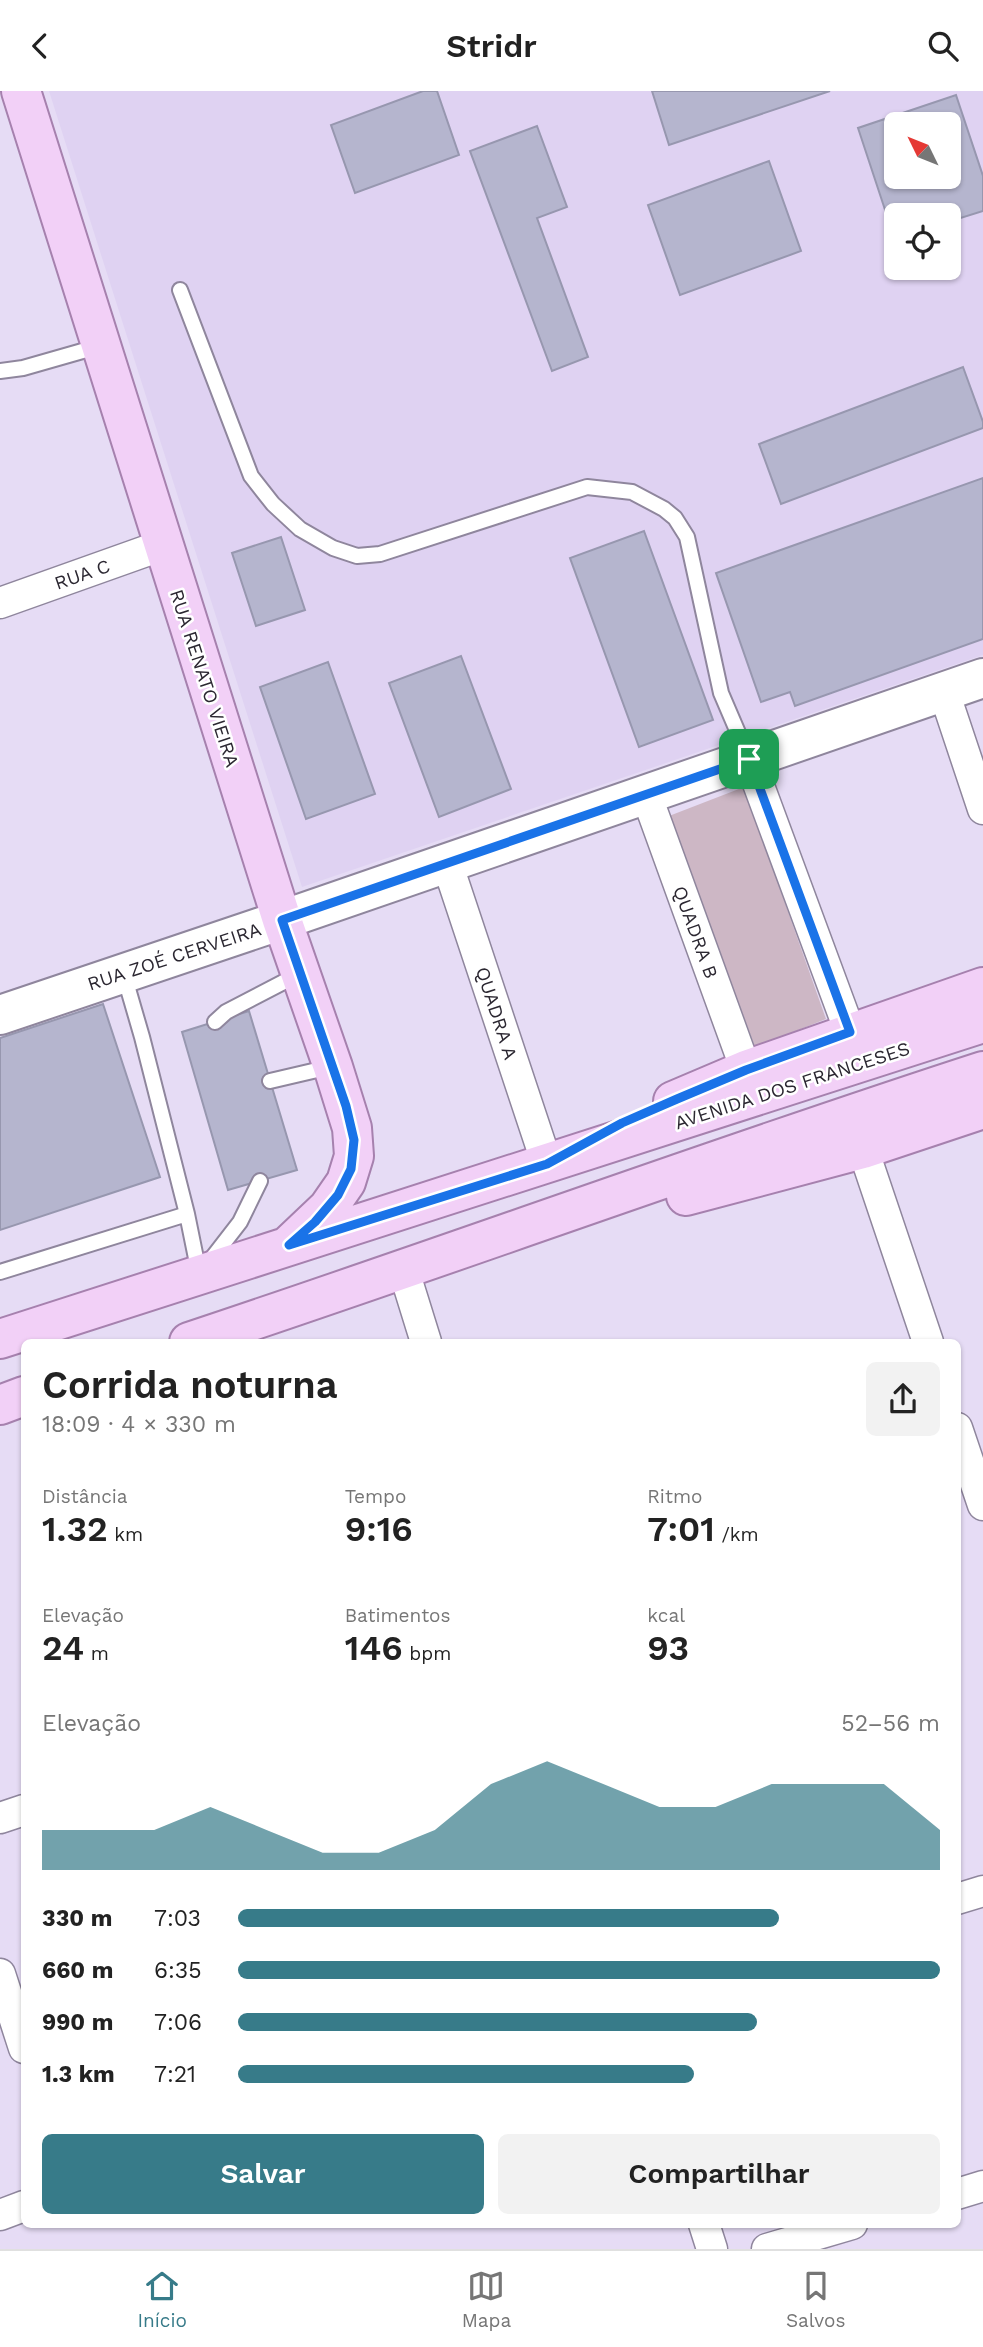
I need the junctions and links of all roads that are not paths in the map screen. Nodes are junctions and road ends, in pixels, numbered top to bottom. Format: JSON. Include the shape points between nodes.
{"nodes":[{"id":1,"x":21,"y":91,"type":"edge"},
{"id":2,"x":180,"y":290,"type":"dead end"},
{"id":3,"x":100,"y":346,"type":"junction"},
{"id":4,"x":0,"y":371,"type":"edge"},
{"id":5,"x":163,"y":545,"type":"junction"},
{"id":6,"x":0,"y":603,"type":"edge"},
{"id":7,"x":983,"y":678,"type":"edge"},
{"id":8,"x":944,"y":692,"type":"junction"},
{"id":9,"x":749,"y":759,"type":"junction"},
{"id":10,"x":646,"y":795,"type":"junction"},
{"id":11,"x":983,"y":809,"type":"edge"},
{"id":12,"x":447,"y":863,"type":"junction"},
{"id":13,"x":282,"y":920,"type":"junction"},
{"id":14,"x":123,"y":973,"type":"junction"},
{"id":15,"x":300,"y":973,"type":"junction"},
{"id":16,"x":983,"y":987,"type":"edge"},
{"id":17,"x":2,"y":1007,"type":"edge"},
{"id":18,"x":215,"y":1022,"type":"dead end"},
{"id":19,"x":983,"y":1023,"type":"edge"},
{"id":20,"x":850,"y":1032,"type":"junction"},
{"id":21,"x":333,"y":1067,"type":"junction"},
{"id":22,"x":746,"y":1070,"type":"junction"},
{"id":23,"x":983,"y":1071,"type":"edge"},
{"id":24,"x":270,"y":1081,"type":"dead end"},
{"id":25,"x":983,"y":1109,"type":"edge"},
{"id":26,"x":855,"y":1132,"type":"junction"},
{"id":27,"x":547,"y":1164,"type":"junction"},
{"id":28,"x":260,"y":1181,"type":"dead end"},
{"id":29,"x":187,"y":1214,"type":"junction"},
{"id":30,"x":289,"y":1245,"type":"junction"},
{"id":31,"x":404,"y":1271,"type":"junction"},
{"id":32,"x":0,"y":1272,"type":"edge"},
{"id":33,"x":199,"y":1275,"type":"junction"},
{"id":34,"x":0,"y":1339,"type":"edge"},
{"id":35,"x":197,"y":1339,"type":"edge"},
{"id":36,"x":425,"y":1339,"type":"edge"},
{"id":37,"x":927,"y":1339,"type":"edge"},
{"id":38,"x":21,"y":1398,"type":"edge"},
{"id":39,"x":0,"y":1405,"type":"edge"},
{"id":40,"x":961,"y":1443,"type":"edge"},
{"id":41,"x":976,"y":1501,"type":"edge"},
{"id":42,"x":21,"y":1811,"type":"edge"},
{"id":43,"x":0,"y":1818,"type":"edge"},
{"id":44,"x":983,"y":1891,"type":"edge"},
{"id":45,"x":961,"y":1898,"type":"edge"},
{"id":46,"x":0,"y":1974,"type":"edge"},
{"id":47,"x":21,"y":2038,"type":"edge"},
{"id":48,"x":983,"y":2186,"type":"edge"},
{"id":49,"x":961,"y":2193,"type":"edge"},
{"id":50,"x":21,"y":2207,"type":"edge"},
{"id":51,"x":0,"y":2215,"type":"edge"},
{"id":52,"x":706,"y":2228,"type":"edge"},
{"id":53,"x":838,"y":2228,"type":"edge"},
{"id":54,"x":712,"y":2249,"type":"edge"},
{"id":55,"x":767,"y":2249,"type":"edge"}],
"edges":[{"from":1,"to":3,"type":"main road","name":"RUA RENATO VIEIRA"},
{"from":2,"to":9,"type":"lane","via":[[251,476],[300,529],[332,548],[357,556],[380,554],[587,487],[632,492],[675,518],[687,537],[721,693]]},
{"from":3,"to":4,"type":"lane"},
{"from":3,"to":5,"type":"main road","name":"RUA RENATO VIEIRA"},
{"from":5,"to":6,"type":"street","name":"RUA C"},
{"from":5,"to":13,"type":"main road","name":"RUA RENATO VIEIRA"},
{"from":7,"to":8,"type":"street","name":"RUA ZOÉ CERVEIRA"},
{"from":8,"to":9,"type":"street","name":"RUA ZOÉ CERVEIRA"},
{"from":8,"to":11,"type":"street"},
{"from":9,"to":10,"type":"street","name":"RUA ZOÉ CERVEIRA"},
{"from":9,"to":20,"type":"street"},
{"from":10,"to":12,"type":"street","name":"RUA ZOÉ CERVEIRA"},
{"from":10,"to":22,"type":"street","name":"QUADRA B"},
{"from":12,"to":13,"type":"street","name":"RUA ZOÉ CERVEIRA"},
{"from":12,"to":27,"type":"street","name":"QUADRA A"},
{"from":13,"to":14,"type":"street","name":"RUA ZOÉ CERVEIRA"},
{"from":13,"to":15,"type":"main road","name":"RUA RENATO VIEIRA"},
{"from":14,"to":17,"type":"street","name":"RUA ZOÉ CERVEIRA"},
{"from":14,"to":29,"type":"lane"},
{"from":15,"to":18,"type":"lane"},
{"from":15,"to":21,"type":"main road","name":"RUA RENATO VIEIRA"},
{"from":16,"to":20,"type":"main road"},
{"from":19,"to":27,"type":"main road","name":"AVENIDA DOS FRANCESES"},
{"from":20,"to":22,"type":"main road"},
{"from":21,"to":24,"type":"lane"},
{"from":21,"to":30,"type":"main road","name":"RUA RENATO VIEIRA","via":[[354,1140],[351,1169],[328,1208]]},
{"from":22,"to":27,"type":"main road","via":[[622,1123]]},
{"from":23,"to":26,"type":"main road"},
{"from":25,"to":26,"type":"main road"},
{"from":26,"to":31,"type":"main road"},
{"from":26,"to":37,"type":"street"},
{"from":27,"to":30,"type":"main road","name":"AVENIDA DOS FRANCESES"},
{"from":28,"to":33,"type":"lane","via":[[240,1222]]},
{"from":29,"to":32,"type":"lane"},
{"from":29,"to":33,"type":"lane"},
{"from":30,"to":33,"type":"main road","name":"AVENIDA DOS FRANCESES"},
{"from":31,"to":35,"type":"main road"},
{"from":31,"to":36,"type":"street"},
{"from":33,"to":34,"type":"main road","name":"AVENIDA DOS FRANCESES"},
{"from":38,"to":39,"type":"main road"},
{"from":40,"to":41,"type":"street"},
{"from":42,"to":43,"type":"street"},
{"from":44,"to":45,"type":"street"},
{"from":46,"to":47,"type":"street"},
{"from":48,"to":49,"type":"street"},
{"from":50,"to":51,"type":"street"},
{"from":52,"to":54,"type":"street"},
{"from":53,"to":55,"type":"street"}]}
